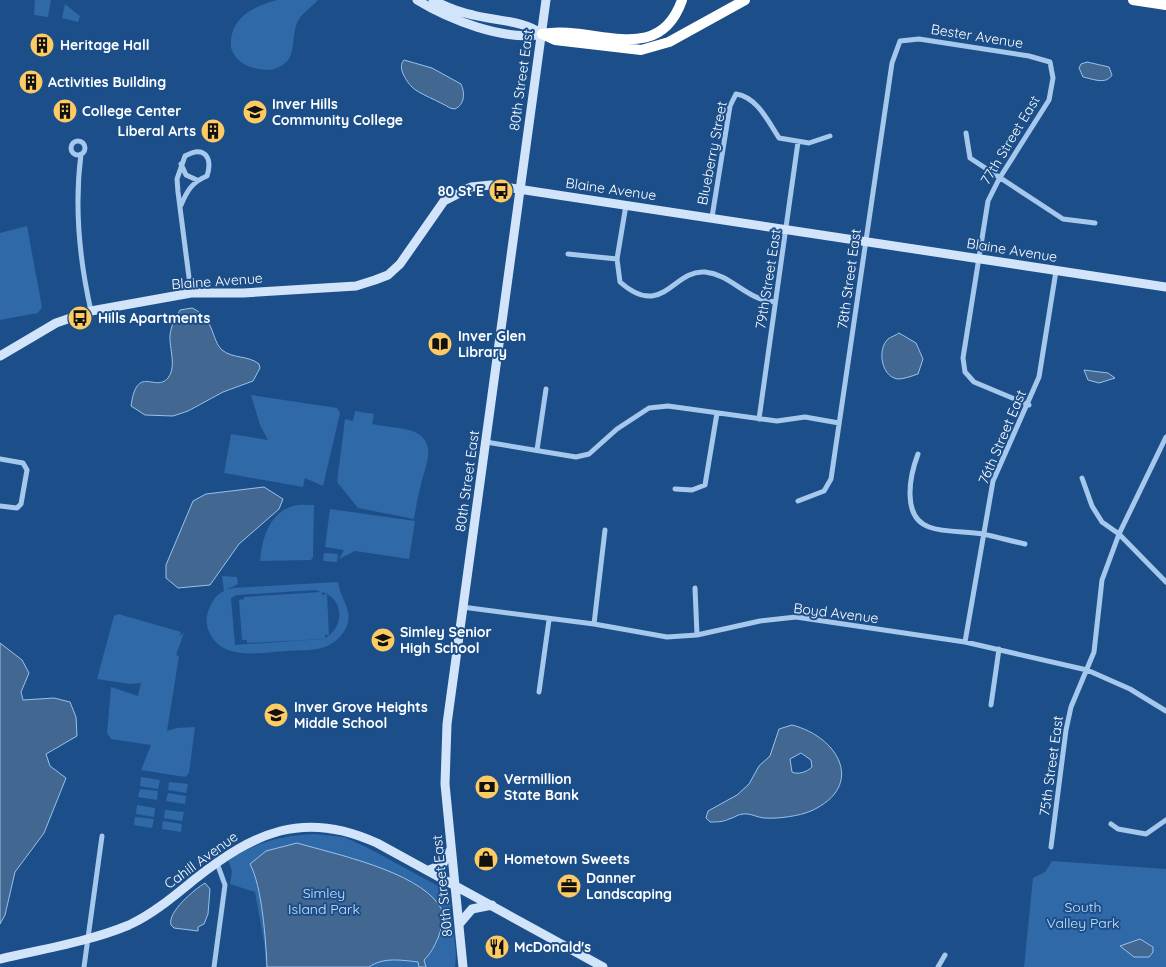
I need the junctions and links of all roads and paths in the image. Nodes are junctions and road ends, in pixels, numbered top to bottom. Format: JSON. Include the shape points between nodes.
{"nodes":[{"id":1,"x":417,"y":0,"type":"edge"},
{"id":2,"x":432,"y":0,"type":"edge"},
{"id":3,"x":546,"y":0,"type":"edge"},
{"id":4,"x":682,"y":0,"type":"edge"},
{"id":5,"x":746,"y":0,"type":"edge"},
{"id":6,"x":1133,"y":0,"type":"edge"},
{"id":7,"x":1166,"y":5,"type":"edge"},
{"id":8,"x":542,"y":34,"type":"junction"},
{"id":9,"x":900,"y":41,"type":"joint"},
{"id":10,"x":1050,"y":62,"type":"joint"},
{"id":11,"x":966,"y":133,"type":"dead end"},
{"id":12,"x":830,"y":136,"type":"dead end"},
{"id":13,"x":798,"y":142,"type":"junction"},
{"id":14,"x":81,"y":154,"type":"dead end"},
{"id":15,"x":181,"y":164,"type":"junction"},
{"id":16,"x":999,"y":179,"type":"junction"},
{"id":17,"x":197,"y":180,"type":"junction"},
{"id":18,"x":520,"y":189,"type":"junction"},
{"id":19,"x":181,"y":205,"type":"junction"},
{"id":20,"x":626,"y":205,"type":"junction"},
{"id":21,"x":712,"y":217,"type":"junction"},
{"id":22,"x":1095,"y":223,"type":"dead end"},
{"id":23,"x":787,"y":229,"type":"junction"},
{"id":24,"x":866,"y":241,"type":"junction"},
{"id":25,"x":568,"y":254,"type":"dead end"},
{"id":26,"x":978,"y":258,"type":"junction"},
{"id":27,"x":618,"y":259,"type":"junction"},
{"id":28,"x":1056,"y":271,"type":"junction"},
{"id":29,"x":1166,"y":287,"type":"edge"},
{"id":30,"x":191,"y":293,"type":"junction"},
{"id":31,"x":775,"y":302,"type":"junction"},
{"id":32,"x":91,"y":311,"type":"junction"},
{"id":33,"x":0,"y":356,"type":"edge"},
{"id":34,"x":546,"y":389,"type":"dead end"},
{"id":35,"x":1028,"y":405,"type":"junction"},
{"id":36,"x":717,"y":413,"type":"junction"},
{"id":37,"x":758,"y":419,"type":"junction"},
{"id":38,"x":839,"y":423,"type":"junction"},
{"id":39,"x":1166,"y":436,"type":"edge"},
{"id":40,"x":486,"y":442,"type":"junction"},
{"id":41,"x":537,"y":450,"type":"junction"},
{"id":42,"x":918,"y":454,"type":"dead end"},
{"id":43,"x":0,"y":459,"type":"edge"},
{"id":44,"x":1082,"y":478,"type":"dead end"},
{"id":45,"x":675,"y":488,"type":"dead end"},
{"id":46,"x":798,"y":501,"type":"dead end"},
{"id":47,"x":0,"y":506,"type":"edge"},
{"id":48,"x":605,"y":530,"type":"dead end"},
{"id":49,"x":983,"y":534,"type":"junction"},
{"id":50,"x":1119,"y":534,"type":"junction"},
{"id":51,"x":1025,"y":544,"type":"dead end"},
{"id":52,"x":1166,"y":582,"type":"edge"},
{"id":53,"x":695,"y":588,"type":"dead end"},
{"id":54,"x":462,"y":606,"type":"junction"},
{"id":55,"x":549,"y":620,"type":"junction"},
{"id":56,"x":594,"y":624,"type":"junction"},
{"id":57,"x":697,"y":635,"type":"junction"},
{"id":58,"x":965,"y":642,"type":"junction"},
{"id":59,"x":999,"y":649,"type":"junction"},
{"id":60,"x":1086,"y":670,"type":"junction"},
{"id":61,"x":538,"y":692,"type":"dead end"},
{"id":62,"x":991,"y":705,"type":"dead end"},
{"id":63,"x":1166,"y":712,"type":"edge"},
{"id":64,"x":1166,"y":820,"type":"edge"},
{"id":65,"x":1111,"y":824,"type":"dead end"},
{"id":66,"x":102,"y":836,"type":"dead end"},
{"id":67,"x":1051,"y":847,"type":"dead end"},
{"id":68,"x":451,"y":849,"type":"junction"},
{"id":69,"x":217,"y":862,"type":"junction"},
{"id":70,"x":429,"y":870,"type":"junction"},
{"id":71,"x":454,"y":884,"type":"junction"},
{"id":72,"x":492,"y":905,"type":"junction"},
{"id":73,"x":460,"y":922,"type":"junction"},
{"id":74,"x":88,"y":938,"type":"junction"},
{"id":75,"x":945,"y":955,"type":"dead end"},
{"id":76,"x":0,"y":959,"type":"edge"},
{"id":77,"x":84,"y":967,"type":"edge"},
{"id":78,"x":214,"y":967,"type":"edge"},
{"id":79,"x":463,"y":967,"type":"edge"},
{"id":80,"x":603,"y":967,"type":"edge"},
{"id":81,"x":938,"y":967,"type":"edge"}],
"edges":[{"from":1,"to":8,"type":"street","via":[[445,15],[483,28],[528,37]]},
{"from":2,"to":8,"type":"street","via":[[465,13],[531,26]]},
{"from":3,"to":8,"type":"street","name":"80th Street East"},
{"from":4,"to":8,"type":"highway","via":[[674,18],[648,38],[622,40],[556,31]]},
{"from":5,"to":8,"type":"highway","via":[[669,42],[641,50],[555,40]]},
{"from":6,"to":7,"type":"highway"},
{"from":8,"to":18,"type":"street","name":"80th Street East"},
{"from":9,"to":10,"type":"street","name":"Bester Avenue","via":[[919,39]]},
{"from":9,"to":24,"type":"street","name":"78th Street East","via":[[892,63]]},
{"from":10,"to":16,"type":"street","name":"77th Street East","via":[[1053,78],[1049,100]]},
{"from":11,"to":16,"type":"street","via":[[970,158]]},
{"from":12,"to":13,"type":"street","via":[[814,142]]},
{"from":13,"to":21,"type":"street","name":"Blueberry Street","via":[[779,138],[760,108],[746,96],[736,94],[730,106]]},
{"from":13,"to":23,"type":"street","name":"79th Street East"},
{"from":14,"to":32,"type":"street","via":[[76,190],[77,221]]},
{"from":15,"to":17,"type":"street","via":[[186,175]]},
{"from":15,"to":17,"type":"street","via":[[185,156],[194,151],[208,157],[207,176]]},
{"from":15,"to":19,"type":"street","via":[[178,179]]},
{"from":16,"to":22,"type":"street","via":[[1063,219]]},
{"from":16,"to":26,"type":"street","name":"77th Street East","via":[[988,201]]},
{"from":17,"to":19,"type":"street","via":[[187,190]]},
{"from":18,"to":20,"type":"street","name":"Blaine Avenue"},
{"from":18,"to":30,"type":"street","name":"Blaine Avenue","via":[[491,185],[471,187],[456,193],[444,202],[400,264],[388,275],[375,280],[356,286]]},
{"from":18,"to":40,"type":"street","name":"80th Street East"},
{"from":19,"to":30,"type":"street"},
{"from":20,"to":21,"type":"street","name":"Blaine Avenue"},
{"from":20,"to":27,"type":"street"},
{"from":21,"to":23,"type":"street","name":"Blaine Avenue"},
{"from":23,"to":24,"type":"street","name":"Blaine Avenue"},
{"from":23,"to":31,"type":"street","name":"79th Street East"},
{"from":24,"to":26,"type":"street","name":"Blaine Avenue"},
{"from":24,"to":38,"type":"street","name":"78th Street East"},
{"from":25,"to":27,"type":"street"},
{"from":26,"to":28,"type":"street","name":"Blaine Avenue"},
{"from":26,"to":35,"type":"street","name":"77th Street East","via":[[963,358],[965,372],[974,382]]},
{"from":27,"to":31,"type":"street","via":[[620,282],[633,293],[661,295],[685,277],[703,272],[723,276],[756,297]]},
{"from":28,"to":29,"type":"street","name":"Blaine Avenue"},
{"from":28,"to":35,"type":"street","name":"76th Street East","via":[[1039,377]]},
{"from":30,"to":32,"type":"street","name":"Blaine Avenue"},
{"from":31,"to":37,"type":"street","name":"79th Street East"},
{"from":32,"to":33,"type":"street","name":"Blaine Avenue","via":[[56,323]]},
{"from":34,"to":41,"type":"street"},
{"from":35,"to":49,"type":"street","name":"76th Street East","via":[[993,481]]},
{"from":36,"to":37,"type":"street"},
{"from":36,"to":41,"type":"street","via":[[668,406],[649,408],[616,429],[589,454],[576,457]]},
{"from":36,"to":45,"type":"street","via":[[705,485],[692,490]]},
{"from":37,"to":38,"type":"street","via":[[777,421],[805,417]]},
{"from":38,"to":46,"type":"street","name":"78th Street East","via":[[831,479],[824,491]]},
{"from":39,"to":50,"type":"street","name":"75th Street East"},
{"from":40,"to":41,"type":"street"},
{"from":40,"to":54,"type":"street","name":"80th Street East"},
{"from":42,"to":49,"type":"street","via":[[910,495],[912,510],[919,520],[929,528]]},
{"from":43,"to":47,"type":"street","via":[[23,462],[27,470],[21,504],[17,508]]},
{"from":44,"to":50,"type":"street","via":[[1102,522]]},
{"from":48,"to":56,"type":"street"},
{"from":49,"to":51,"type":"street"},
{"from":49,"to":58,"type":"street","name":"76th Street East"},
{"from":50,"to":52,"type":"street"},
{"from":50,"to":60,"type":"street","name":"75th Street East","via":[[1102,580],[1097,638]]},
{"from":53,"to":57,"type":"street"},
{"from":54,"to":55,"type":"street","name":"Boyd Avenue"},
{"from":54,"to":68,"type":"street","name":"80th Street East","via":[[446,741],[445,784]]},
{"from":55,"to":56,"type":"street","name":"Boyd Avenue"},
{"from":55,"to":61,"type":"street"},
{"from":56,"to":57,"type":"street","name":"Boyd Avenue","via":[[667,636]]},
{"from":57,"to":58,"type":"street","name":"Boyd Avenue","via":[[760,621],[796,617]]},
{"from":58,"to":59,"type":"street","name":"Boyd Avenue"},
{"from":59,"to":60,"type":"street","name":"Boyd Avenue"},
{"from":59,"to":62,"type":"street"},
{"from":60,"to":63,"type":"street","name":"Boyd Avenue","via":[[1130,689]]},
{"from":60,"to":67,"type":"street","name":"75th Street East","via":[[1071,707],[1066,730]]},
{"from":64,"to":65,"type":"street","via":[[1146,834],[1118,829]]},
{"from":66,"to":74,"type":"street"},
{"from":68,"to":70,"type":"street","via":[[442,866]]},
{"from":68,"to":71,"type":"street","name":"80th Street East"},
{"from":69,"to":70,"type":"street","name":"Cahill Avenue","via":[[246,843],[284,830],[315,827],[352,833]]},
{"from":69,"to":74,"type":"street","name":"Cahill Avenue","via":[[162,905],[130,924]]},
{"from":69,"to":78,"type":"street","via":[[225,885]]},
{"from":70,"to":71,"type":"street","name":"Cahill Avenue"},
{"from":71,"to":72,"type":"street","name":"Cahill Avenue"},
{"from":71,"to":73,"type":"street","name":"80th Street East"},
{"from":72,"to":73,"type":"street","via":[[472,908]]},
{"from":72,"to":80,"type":"street","name":"Cahill Avenue"},
{"from":73,"to":79,"type":"street","name":"80th Street East"},
{"from":74,"to":76,"type":"street","name":"Cahill Avenue"},
{"from":74,"to":77,"type":"street"},
{"from":75,"to":81,"type":"street"}]}
